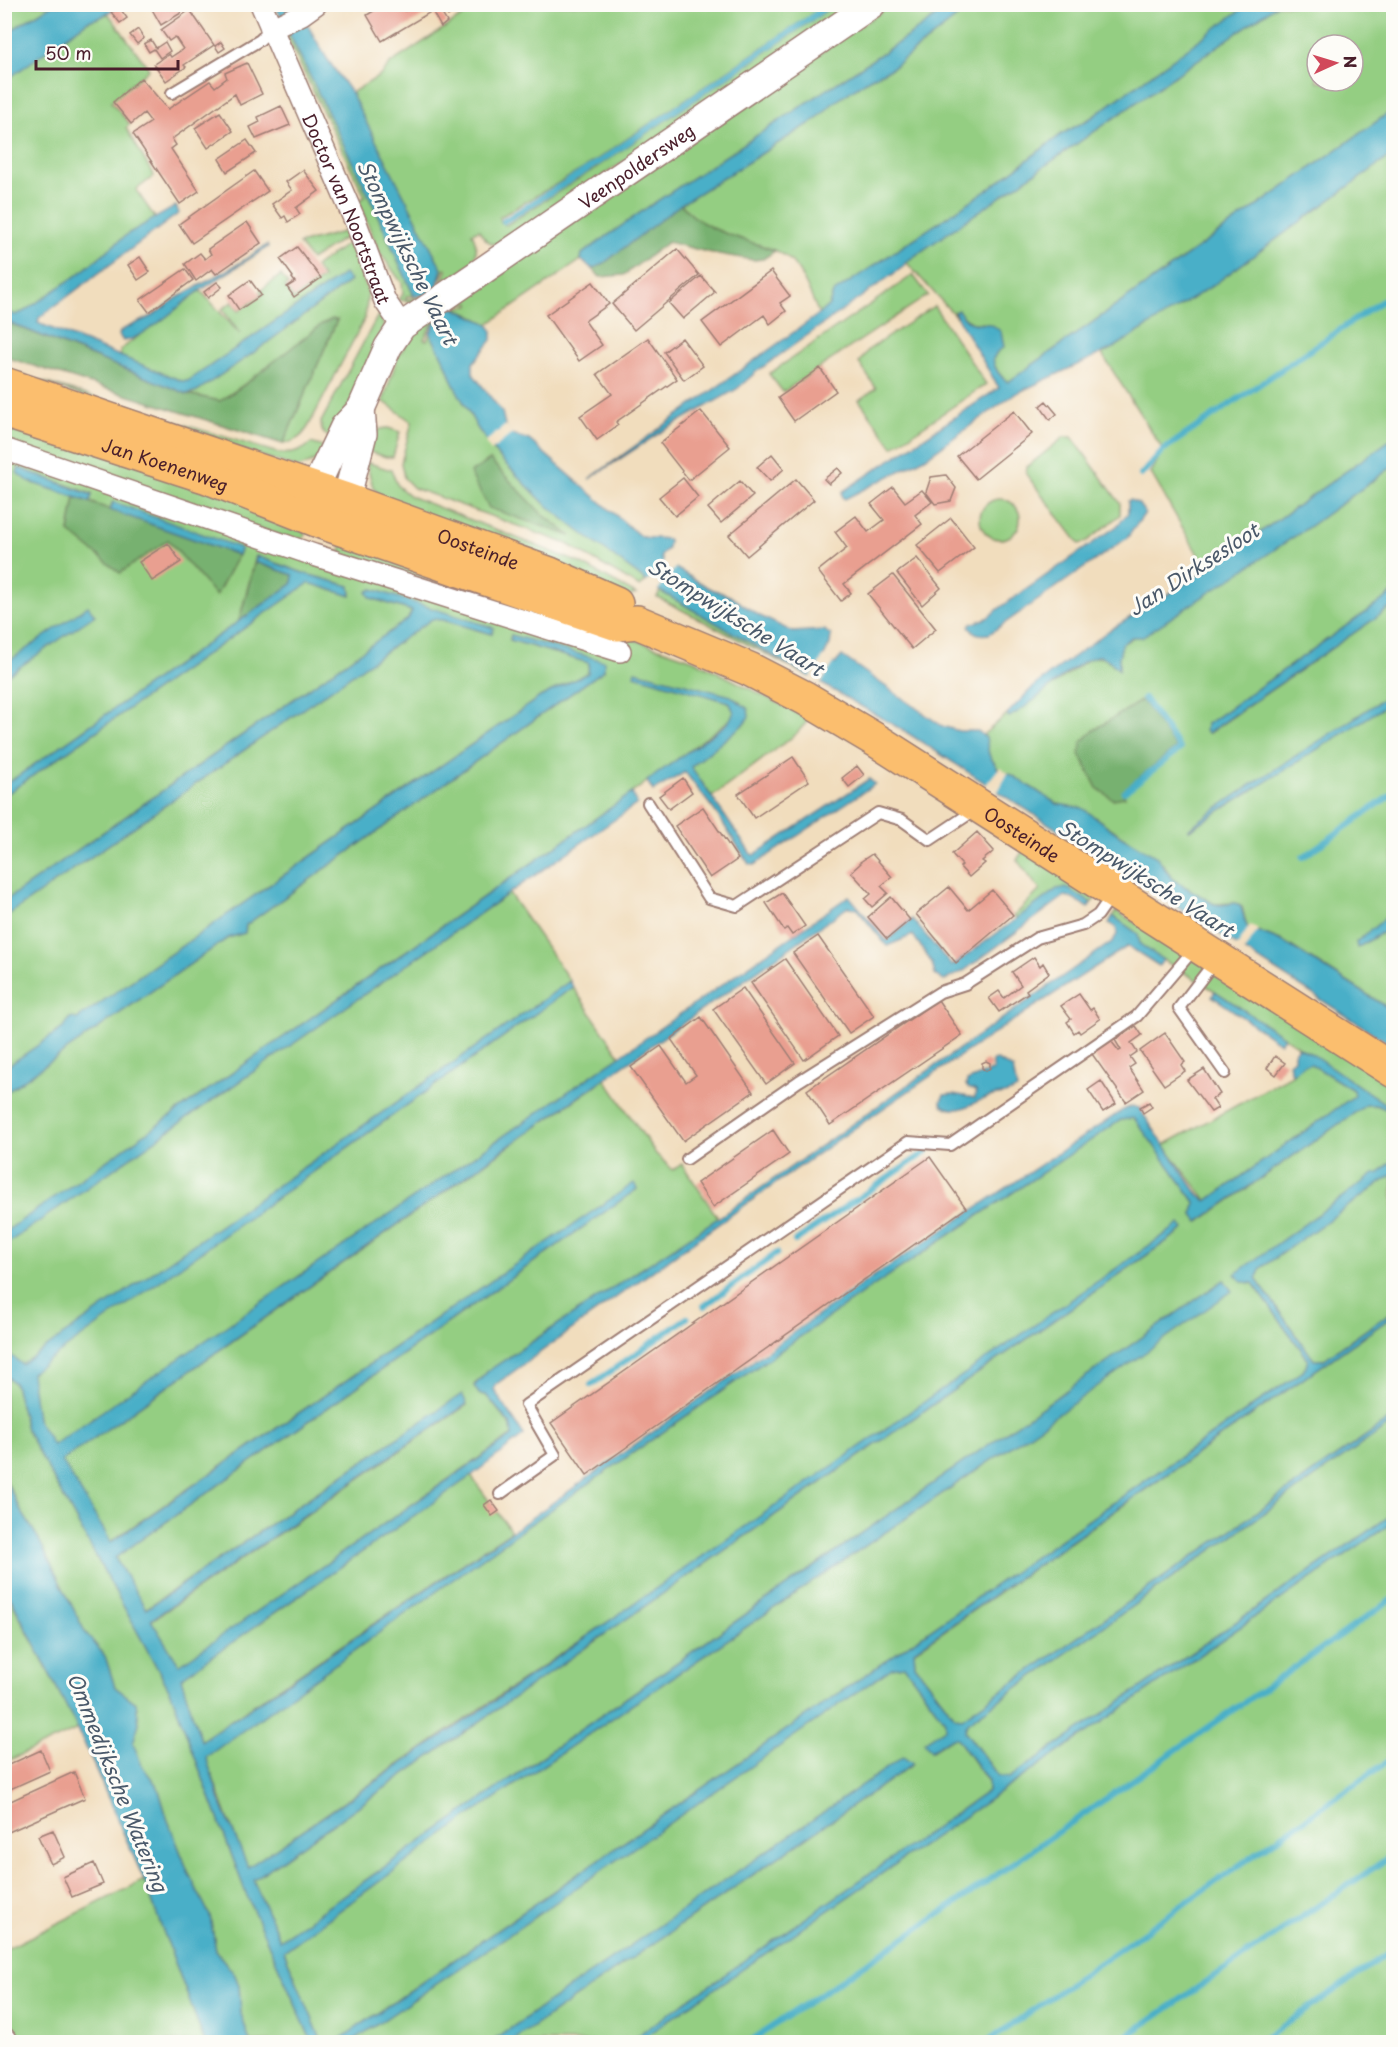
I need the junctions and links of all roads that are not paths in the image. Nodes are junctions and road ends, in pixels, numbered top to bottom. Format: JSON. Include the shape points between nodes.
{"nodes":[{"id":1,"x":261,"y":4,"type":"edge"},
{"id":2,"x":872,"y":4,"type":"edge"},
{"id":3,"x":293,"y":17,"type":"edge"},
{"id":4,"x":172,"y":93,"type":"dead end"},
{"id":5,"x":402,"y":326,"type":"junction"},
{"id":6,"x":4,"y":384,"type":"edge"},
{"id":7,"x":362,"y":409,"type":"junction"},
{"id":8,"x":4,"y":411,"type":"edge"},
{"id":9,"x":4,"y":449,"type":"edge"},
{"id":10,"x":314,"y":490,"type":"junction"},
{"id":11,"x":346,"y":500,"type":"junction"},
{"id":12,"x":324,"y":523,"type":"junction"},
{"id":13,"x":314,"y":555,"type":"junction"},
{"id":14,"x":637,"y":622,"type":"junction"},
{"id":15,"x":620,"y":651,"type":"dead end"},
{"id":16,"x":648,"y":803,"type":"dead end"},
{"id":17,"x":981,"y":807,"type":"junction"},
{"id":18,"x":1114,"y":892,"type":"junction"},
{"id":19,"x":1207,"y":952,"type":"junction"},
{"id":20,"x":1394,"y":1071,"type":"edge"},
{"id":21,"x":1225,"y":1073,"type":"dead end"},
{"id":22,"x":687,"y":1159,"type":"dead end"},
{"id":23,"x":500,"y":1494,"type":"dead end"},
{"id":24,"x":4,"y":2038,"type":"edge"},
{"id":25,"x":7,"y":2043,"type":"edge"}],
"edges":[{"from":1,"to":3,"type":"street","name":"Doctor van Noortstraat"},
{"from":2,"to":5,"type":"street","name":"Veenpoldersweg"},
{"from":3,"to":4,"type":"lane"},
{"from":3,"to":5,"type":"street","name":"Doctor van Noortstraat","via":[[356,223],[385,301]]},
{"from":5,"to":7,"type":"street","via":[[388,347]]},
{"from":6,"to":10,"type":"main road","name":"Jan Koenenweg"},
{"from":7,"to":10,"type":"street","via":[[344,427]]},
{"from":7,"to":11,"type":"street","via":[[363,434]]},
{"from":8,"to":12,"type":"main road","name":"Jan Koenenweg","via":[[205,476]]},
{"from":9,"to":13,"type":"street","name":"Jan Koenenweg"},
{"from":10,"to":11,"type":"main road","name":"Oosteinde"},
{"from":10,"to":12,"type":"street"},
{"from":11,"to":12,"type":"street"},
{"from":11,"to":14,"type":"main road","name":"Oosteinde","via":[[550,574],[623,606]]},
{"from":12,"to":13,"type":"street"},
{"from":12,"to":14,"type":"main road","name":"Oosteinde","via":[[617,624]]},
{"from":13,"to":15,"type":"street"},
{"from":14,"to":17,"type":"main road","name":"Oosteinde","via":[[730,660],[805,698]]},
{"from":16,"to":17,"type":"lane","via":[[710,898],[737,906],[878,813],[902,820],[930,840]]},
{"from":17,"to":18,"type":"main road","name":"Oosteinde"},
{"from":18,"to":19,"type":"main road","name":"Oosteinde"},
{"from":18,"to":22,"type":"lane","via":[[1098,915],[1083,924],[1037,938],[965,984],[940,992]]},
{"from":19,"to":20,"type":"main road","name":"Oosteinde"},
{"from":19,"to":21,"type":"lane","via":[[1179,1008]]},
{"from":19,"to":23,"type":"lane","via":[[1137,1016],[950,1145],[908,1142],[526,1405],[555,1455]]},
{"from":24,"to":25,"type":"street"}]}
